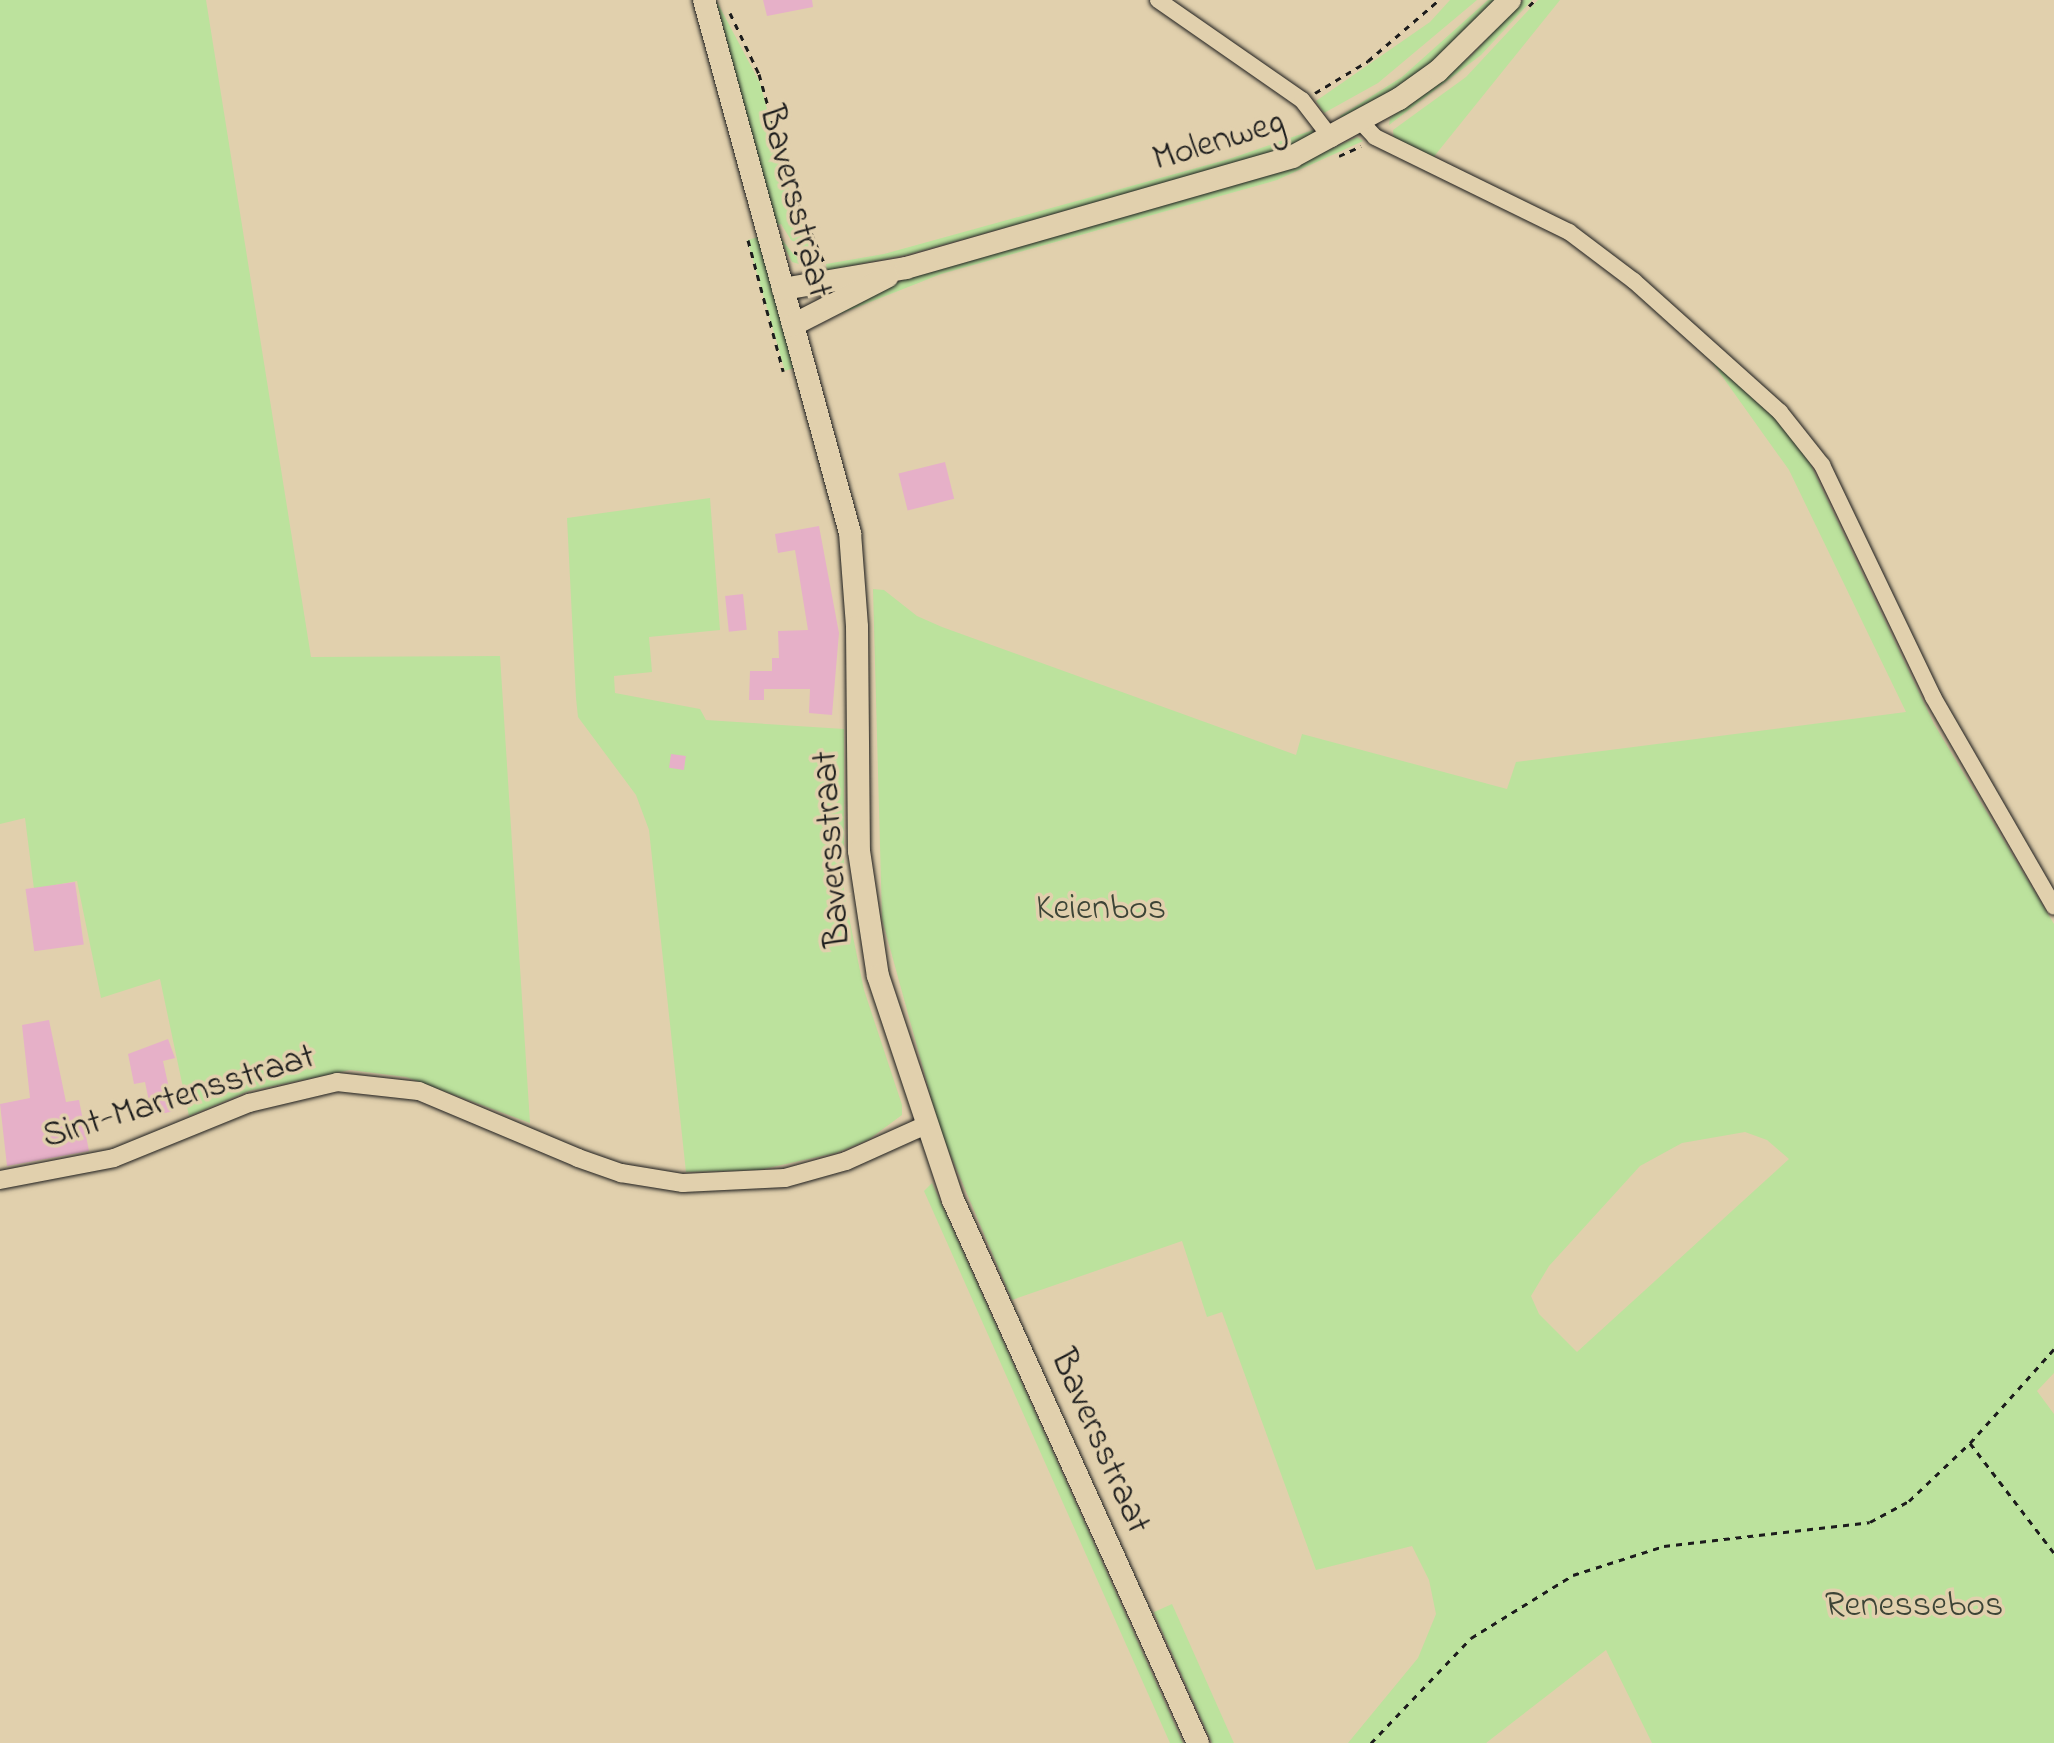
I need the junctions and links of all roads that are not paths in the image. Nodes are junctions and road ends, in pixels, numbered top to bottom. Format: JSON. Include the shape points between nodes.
{"nodes":[{"id":1,"x":704,"y":0,"type":"edge"},
{"id":2,"x":1158,"y":0,"type":"edge"},
{"id":3,"x":1510,"y":0,"type":"edge"},
{"id":4,"x":1362,"y":123,"type":"junction"},
{"id":5,"x":1332,"y":139,"type":"junction"},
{"id":6,"x":906,"y":268,"type":"junction"},
{"id":7,"x":783,"y":289,"type":"junction"},
{"id":8,"x":793,"y":325,"type":"junction"},
{"id":9,"x":2054,"y":907,"type":"edge"},
{"id":10,"x":924,"y":1126,"type":"junction"},
{"id":11,"x":0,"y":1180,"type":"edge"},
{"id":12,"x":1198,"y":1743,"type":"edge"}],
"edges":[{"from":1,"to":7,"type":"main road","name":"Baversstraat"},
{"from":2,"to":5,"type":"street","via":[[1302,100]]},
{"from":3,"to":4,"type":"main road","name":"Molenweg","via":[[1438,71]]},
{"from":4,"to":5,"type":"main road","name":"Molenweg"},
{"from":4,"to":9,"type":"street","via":[[1375,137],[1569,232],[1634,281],[1780,412],[1822,465],[1933,697]]},
{"from":5,"to":6,"type":"main road","name":"Molenweg","via":[[1253,170]]},
{"from":6,"to":7,"type":"main road","name":"Molenweg"},
{"from":6,"to":8,"type":"main road","name":"Molenweg"},
{"from":7,"to":8,"type":"main road","name":"Baversstraat"},
{"from":8,"to":10,"type":"main road","name":"Baversstraat","via":[[850,533],[857,627],[859,851],[868,932]]},
{"from":10,"to":11,"type":"street","name":"Sint-Martensstraat","via":[[846,1161],[785,1178],[683,1183],[592,1163],[419,1091],[337,1082],[249,1103],[114,1158]]},
{"from":10,"to":12,"type":"main road","name":"Baversstraat"}]}
